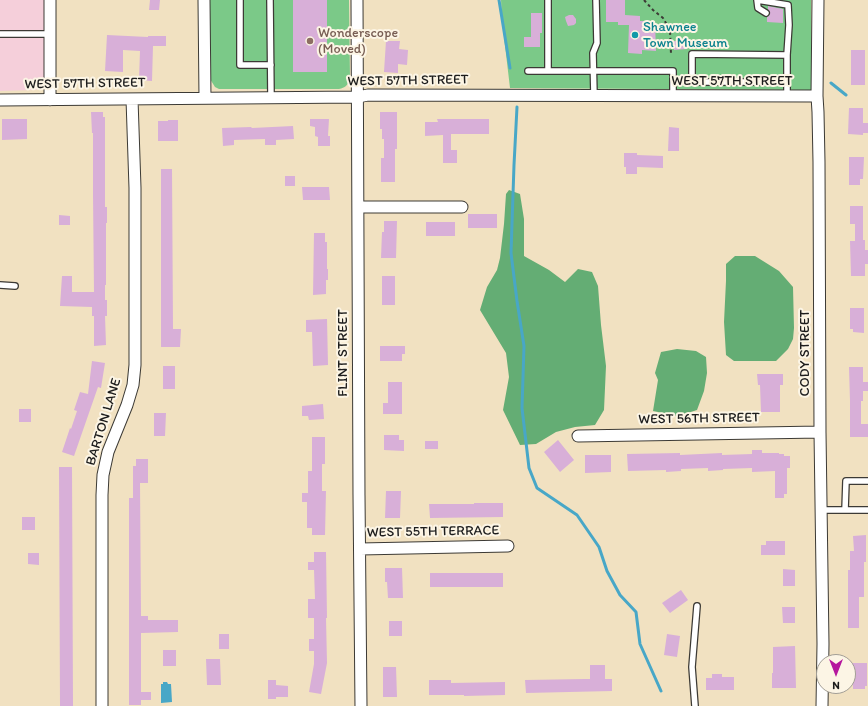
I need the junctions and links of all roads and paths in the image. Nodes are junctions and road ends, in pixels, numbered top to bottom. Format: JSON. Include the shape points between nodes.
{"nodes":[{"id":1,"x":50,"y":0,"type":"edge"},
{"id":2,"x":204,"y":0,"type":"edge"},
{"id":3,"x":240,"y":0,"type":"edge"},
{"id":4,"x":270,"y":0,"type":"edge"},
{"id":5,"x":357,"y":0,"type":"edge"},
{"id":6,"x":548,"y":0,"type":"edge"},
{"id":7,"x":596,"y":0,"type":"edge"},
{"id":8,"x":644,"y":0,"type":"edge"},
{"id":9,"x":757,"y":0,"type":"edge"},
{"id":10,"x":818,"y":0,"type":"edge"},
{"id":11,"x":766,"y":13,"type":"dead end"},
{"id":12,"x":0,"y":34,"type":"edge"},
{"id":13,"x":50,"y":34,"type":"junction"},
{"id":14,"x":671,"y":54,"type":"dead end"},
{"id":15,"x":787,"y":55,"type":"junction"},
{"id":16,"x":271,"y":65,"type":"junction"},
{"id":17,"x":528,"y":70,"type":"dead end"},
{"id":18,"x":548,"y":70,"type":"junction"},
{"id":19,"x":593,"y":70,"type":"junction"},
{"id":20,"x":787,"y":82,"type":"junction"},
{"id":21,"x":594,"y":96,"type":"junction"},
{"id":22,"x":673,"y":96,"type":"junction"},
{"id":23,"x":787,"y":96,"type":"junction"},
{"id":24,"x":817,"y":96,"type":"junction"},
{"id":25,"x":358,"y":97,"type":"junction"},
{"id":26,"x":205,"y":98,"type":"junction"},
{"id":27,"x":271,"y":98,"type":"junction"},
{"id":28,"x":132,"y":99,"type":"junction"},
{"id":29,"x":0,"y":100,"type":"edge"},
{"id":30,"x":50,"y":100,"type":"junction"},
{"id":31,"x":358,"y":207,"type":"junction"},
{"id":32,"x":462,"y":207,"type":"dead end"},
{"id":33,"x":0,"y":285,"type":"edge"},
{"id":34,"x":15,"y":286,"type":"dead end"},
{"id":35,"x":820,"y":432,"type":"junction"},
{"id":36,"x":578,"y":436,"type":"dead end"},
{"id":37,"x":868,"y":481,"type":"edge"},
{"id":38,"x":821,"y":510,"type":"junction"},
{"id":39,"x":845,"y":510,"type":"junction"},
{"id":40,"x":868,"y":510,"type":"edge"},
{"id":41,"x":508,"y":546,"type":"dead end"},
{"id":42,"x":360,"y":549,"type":"junction"},
{"id":43,"x":697,"y":606,"type":"dead end"},
{"id":44,"x":102,"y":706,"type":"edge"},
{"id":45,"x":361,"y":706,"type":"edge"},
{"id":46,"x":695,"y":706,"type":"edge"},
{"id":47,"x":822,"y":706,"type":"edge"}],
"edges":[{"from":1,"to":13,"type":"street"},
{"from":2,"to":26,"type":"street"},
{"from":3,"to":16,"type":"lane","via":[[240,66]]},
{"from":4,"to":16,"type":"lane"},
{"from":5,"to":25,"type":"street","name":"FLINT STREET"},
{"from":6,"to":18,"type":"lane"},
{"from":7,"to":19,"type":"lane","via":[[597,43],[593,53]]},
{"from":8,"to":14,"type":"path","via":[[664,18],[670,30]]},
{"from":9,"to":11,"type":"lane","via":[[758,8]]},
{"from":9,"to":15,"type":"lane","via":[[788,5]]},
{"from":10,"to":24,"type":"street","name":"CODY STREET"},
{"from":12,"to":13,"type":"lane"},
{"from":13,"to":30,"type":"street"},
{"from":15,"to":20,"type":"lane"},
{"from":15,"to":20,"type":"lane","via":[[692,54],[692,82]]},
{"from":16,"to":27,"type":"lane"},
{"from":17,"to":18,"type":"lane"},
{"from":18,"to":19,"type":"lane"},
{"from":19,"to":21,"type":"lane"},
{"from":19,"to":22,"type":"lane","via":[[673,70]]},
{"from":20,"to":23,"type":"lane"},
{"from":21,"to":22,"type":"street","name":"WEST 57TH STREET"},
{"from":21,"to":25,"type":"street","name":"WEST 57TH STREET"},
{"from":22,"to":23,"type":"street","name":"WEST 57TH STREET"},
{"from":23,"to":24,"type":"street","name":"WEST 57TH STREET"},
{"from":24,"to":35,"type":"street","name":"CODY STREET"},
{"from":25,"to":27,"type":"street","name":"WEST 57TH STREET"},
{"from":25,"to":31,"type":"street","name":"FLINT STREET"},
{"from":26,"to":27,"type":"street","name":"WEST 57TH STREET"},
{"from":26,"to":28,"type":"street","name":"WEST 57TH STREET"},
{"from":28,"to":30,"type":"street","name":"WEST 57TH STREET"},
{"from":28,"to":44,"type":"street","name":"BARTON LANE","via":[[135,365],[127,405],[108,452],[103,475]]},
{"from":29,"to":30,"type":"street","name":"WEST 57TH STREET"},
{"from":31,"to":32,"type":"street"},
{"from":31,"to":42,"type":"street","name":"FLINT STREET"},
{"from":33,"to":34,"type":"lane"},
{"from":35,"to":36,"type":"street","name":"WEST 56TH STREET"},
{"from":35,"to":38,"type":"street","name":"CODY STREET"},
{"from":37,"to":39,"type":"lane","via":[[846,481]]},
{"from":38,"to":39,"type":"lane"},
{"from":38,"to":47,"type":"street","name":"CODY STREET"},
{"from":39,"to":40,"type":"lane"},
{"from":41,"to":42,"type":"street","name":"WEST 55TH TERRACE"},
{"from":42,"to":45,"type":"street","name":"FLINT STREET"},
{"from":43,"to":46,"type":"lane","via":[[692,667]]}]}
